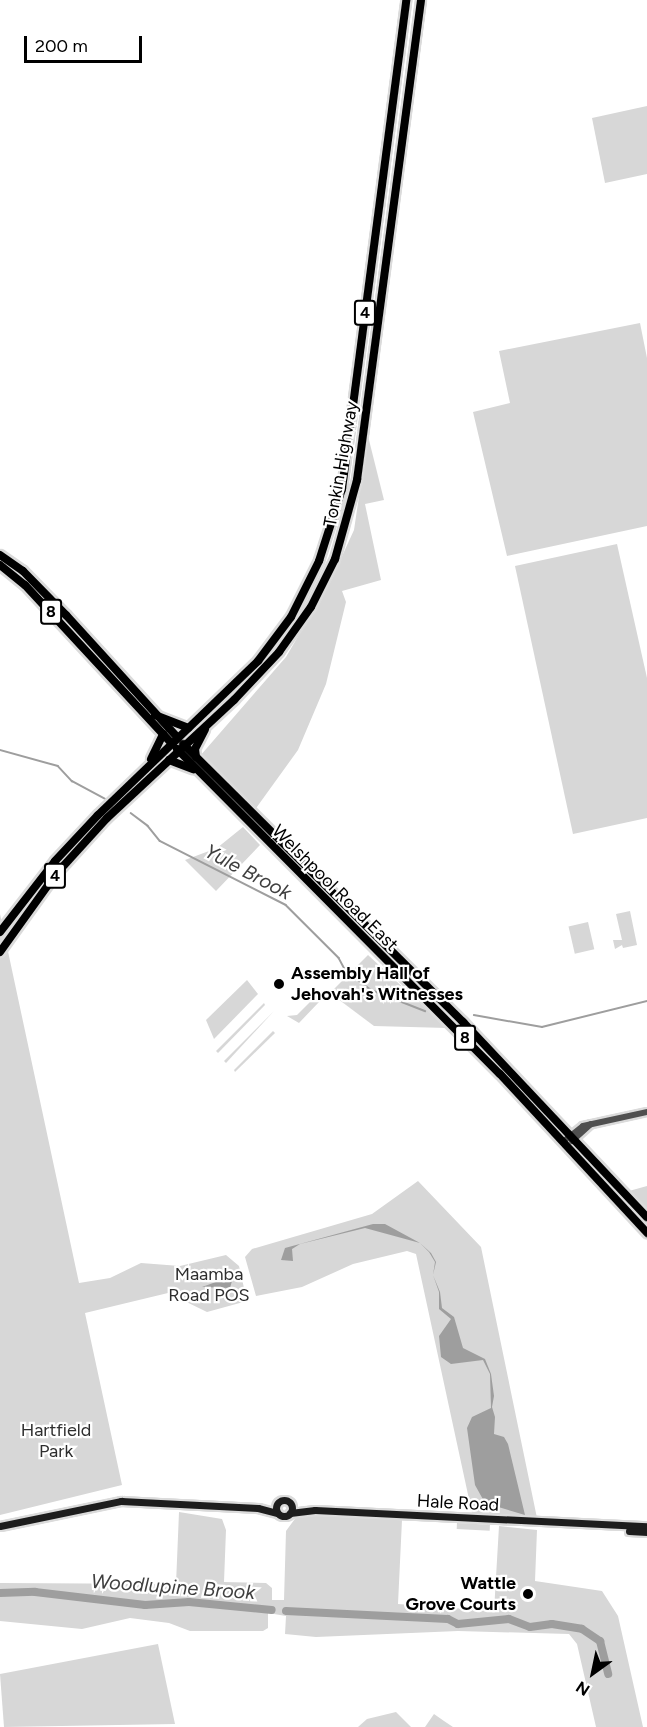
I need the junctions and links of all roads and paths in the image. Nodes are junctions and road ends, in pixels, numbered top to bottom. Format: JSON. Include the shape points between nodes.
{"nodes":[{"id":1,"x":406,"y":0,"type":"edge"},
{"id":2,"x":421,"y":0,"type":"edge"},
{"id":3,"x":0,"y":555,"type":"edge"},
{"id":4,"x":0,"y":566,"type":"edge"},
{"id":5,"x":155,"y":715,"type":"junction"},
{"id":6,"x":208,"y":723,"type":"junction"},
{"id":7,"x":189,"y":728,"type":"junction"},
{"id":8,"x":163,"y":735,"type":"junction"},
{"id":9,"x":175,"y":741,"type":"junction"},
{"id":10,"x":182,"y":748,"type":"junction"},
{"id":11,"x":197,"y":758,"type":"junction"},
{"id":12,"x":169,"y":760,"type":"junction"},
{"id":13,"x":203,"y":774,"type":"junction"},
{"id":14,"x":140,"y":775,"type":"junction"},
{"id":15,"x":0,"y":932,"type":"edge"},
{"id":16,"x":0,"y":952,"type":"edge"},
{"id":17,"x":508,"y":1067,"type":"junction"},
{"id":18,"x":500,"y":1074,"type":"junction"},
{"id":19,"x":647,"y":1112,"type":"edge"},
{"id":20,"x":573,"y":1137,"type":"junction"},
{"id":21,"x":565,"y":1143,"type":"junction"},
{"id":22,"x":647,"y":1217,"type":"edge"},
{"id":23,"x":647,"y":1233,"type":"edge"},
{"id":24,"x":278,"y":1503,"type":"junction"},
{"id":25,"x":258,"y":1508,"type":"junction"},
{"id":26,"x":291,"y":1509,"type":"junction"},
{"id":27,"x":278,"y":1513,"type":"junction"},
{"id":28,"x":0,"y":1526,"type":"edge"},
{"id":29,"x":600,"y":1526,"type":"junction"},
{"id":30,"x":647,"y":1526,"type":"edge"},
{"id":31,"x":647,"y":1532,"type":"edge"}],
"edges":[{"from":1,"to":7,"type":"main road","name":"Tonkin Highway","number":"4","via":[[342,489],[333,520],[307,590],[286,624],[258,661]]},
{"from":2,"to":6,"type":"main road","name":"Tonkin Highway","number":"4","via":[[357,480],[347,525],[319,594],[291,637]]},
{"from":3,"to":5,"type":"main road","name":"Welshpool Road East","number":"8","via":[[24,571],[59,607]]},
{"from":4,"to":8,"type":"main road","name":"Welshpool Road East","number":"8","via":[[25,585]]},
{"from":5,"to":7,"type":"main road"},
{"from":5,"to":9,"type":"main road","name":"Welshpool Road East","number":"8"},
{"from":6,"to":10,"type":"main road","name":"Tonkin Highway","number":"4"},
{"from":6,"to":11,"type":"main road","via":[[195,749]]},
{"from":7,"to":9,"type":"main road","name":"Tonkin Highway","number":"4"},
{"from":8,"to":9,"type":"main road","name":"Welshpool Road East","number":"8"},
{"from":8,"to":14,"type":"main road"},
{"from":9,"to":10,"type":"main road","name":"Welshpool Road East","number":"8"},
{"from":9,"to":14,"type":"main road","name":"Tonkin Highway","number":"4"},
{"from":10,"to":11,"type":"main road","name":"Welshpool Road East","number":"8"},
{"from":10,"to":12,"type":"main road","name":"Tonkin Highway","number":"4"},
{"from":10,"to":13,"type":"main road","name":"Welshpool Road East","number":"8"},
{"from":11,"to":17,"type":"main road","name":"Welshpool Road East","number":"8"},
{"from":12,"to":13,"type":"main road"},
{"from":12,"to":16,"type":"main road","name":"Tonkin Highway","number":"4","via":[[79,848]]},
{"from":13,"to":18,"type":"main road","name":"Welshpool Road East","number":"8"},
{"from":14,"to":15,"type":"main road","name":"Tonkin Highway","number":"4","via":[[55,861]]},
{"from":17,"to":18,"type":"main road"},
{"from":17,"to":20,"type":"main road","name":"Welshpool Road East","number":"8"},
{"from":18,"to":21,"type":"main road","name":"Welshpool Road East","number":"8"},
{"from":19,"to":20,"type":"street","via":[[592,1124]]},
{"from":20,"to":21,"type":"street"},
{"from":20,"to":22,"type":"main road","name":"Welshpool Road East","number":"8"},
{"from":21,"to":23,"type":"main road","name":"Welshpool Road East","number":"8"},
{"from":24,"to":25,"type":"main road"},
{"from":24,"to":26,"type":"main road","via":[[285,1500]]},
{"from":24,"to":27,"type":"main road"},
{"from":25,"to":27,"type":"main road"},
{"from":25,"to":28,"type":"main road","via":[[121,1501]]},
{"from":26,"to":27,"type":"main road","via":[[285,1516]]},
{"from":26,"to":29,"type":"main road","name":"Hale Road"},
{"from":29,"to":30,"type":"main road","name":"Hale Road"},
{"from":29,"to":31,"type":"main road","name":"Hale Road"}]}
